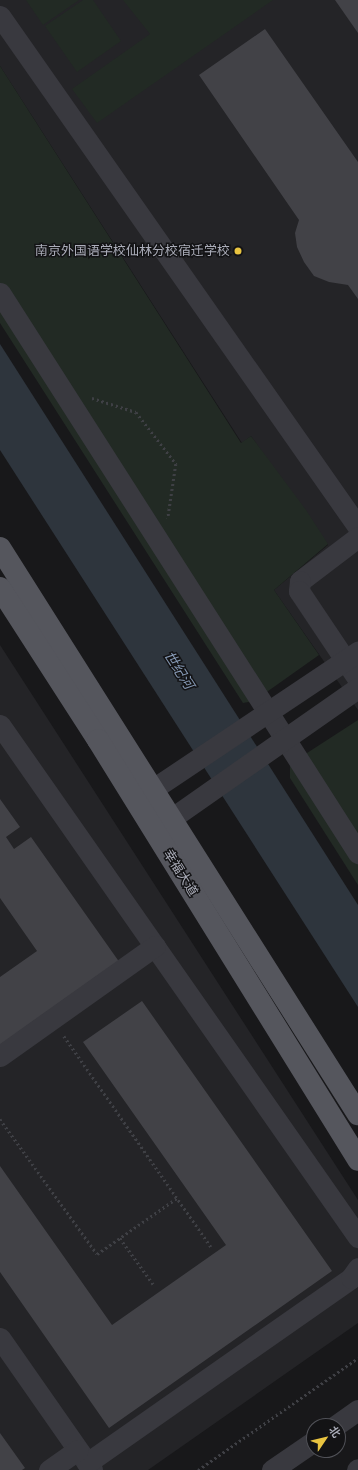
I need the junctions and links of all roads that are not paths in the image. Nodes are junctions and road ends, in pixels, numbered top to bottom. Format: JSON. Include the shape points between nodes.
{"nodes":[{"id":1,"x":0,"y":16,"type":"edge"},
{"id":2,"x":0,"y":293,"type":"edge"},
{"id":3,"x":358,"y":527,"type":"edge"},
{"id":4,"x":358,"y":537,"type":"edge"},
{"id":5,"x":0,"y":548,"type":"edge"},
{"id":6,"x":0,"y":588,"type":"edge"},
{"id":7,"x":352,"y":657,"type":"edge"},
{"id":8,"x":358,"y":679,"type":"edge"},
{"id":9,"x":358,"y":688,"type":"edge"},
{"id":10,"x":263,"y":716,"type":"junction"},
{"id":11,"x":0,"y":725,"type":"edge"},
{"id":12,"x":280,"y":743,"type":"junction"},
{"id":13,"x":153,"y":788,"type":"junction"},
{"id":14,"x":172,"y":818,"type":"junction"},
{"id":15,"x":358,"y":853,"type":"edge"},
{"id":16,"x":154,"y":946,"type":"junction"},
{"id":17,"x":0,"y":1056,"type":"edge"},
{"id":18,"x":358,"y":1114,"type":"edge"},
{"id":19,"x":358,"y":1160,"type":"edge"},
{"id":20,"x":358,"y":1237,"type":"edge"},
{"id":21,"x":358,"y":1268,"type":"edge"},
{"id":22,"x":0,"y":1338,"type":"edge"},
{"id":23,"x":358,"y":1410,"type":"edge"},
{"id":24,"x":346,"y":1418,"type":"edge"},
{"id":25,"x":306,"y":1447,"type":"edge"},
{"id":26,"x":86,"y":1461,"type":"edge"},
{"id":27,"x":48,"y":1470,"type":"edge"},
{"id":28,"x":272,"y":1470,"type":"edge"}],
"edges":[{"from":1,"to":3,"type":"street"},
{"from":2,"to":10,"type":"street"},
{"from":4,"to":7,"type":"street","via":[[300,581],[299,591]]},
{"from":5,"to":13,"type":"main road","name":"幸福大道"},
{"from":6,"to":19,"type":"main road","name":"幸福大道","via":[[102,747]]},
{"from":7,"to":8,"type":"street"},
{"from":7,"to":10,"type":"street"},
{"from":9,"to":12,"type":"street"},
{"from":10,"to":12,"type":"street"},
{"from":10,"to":13,"type":"street"},
{"from":11,"to":16,"type":"street"},
{"from":12,"to":14,"type":"street"},
{"from":12,"to":15,"type":"street"},
{"from":13,"to":14,"type":"main road","name":"幸福大道"},
{"from":14,"to":18,"type":"main road","name":"幸福大道"},
{"from":16,"to":17,"type":"street"},
{"from":16,"to":20,"type":"street"},
{"from":21,"to":26,"type":"street","via":[[351,1278]]},
{"from":22,"to":26,"type":"street"},
{"from":23,"to":24,"type":"street"},
{"from":25,"to":28,"type":"street"},
{"from":26,"to":27,"type":"street"}]}
